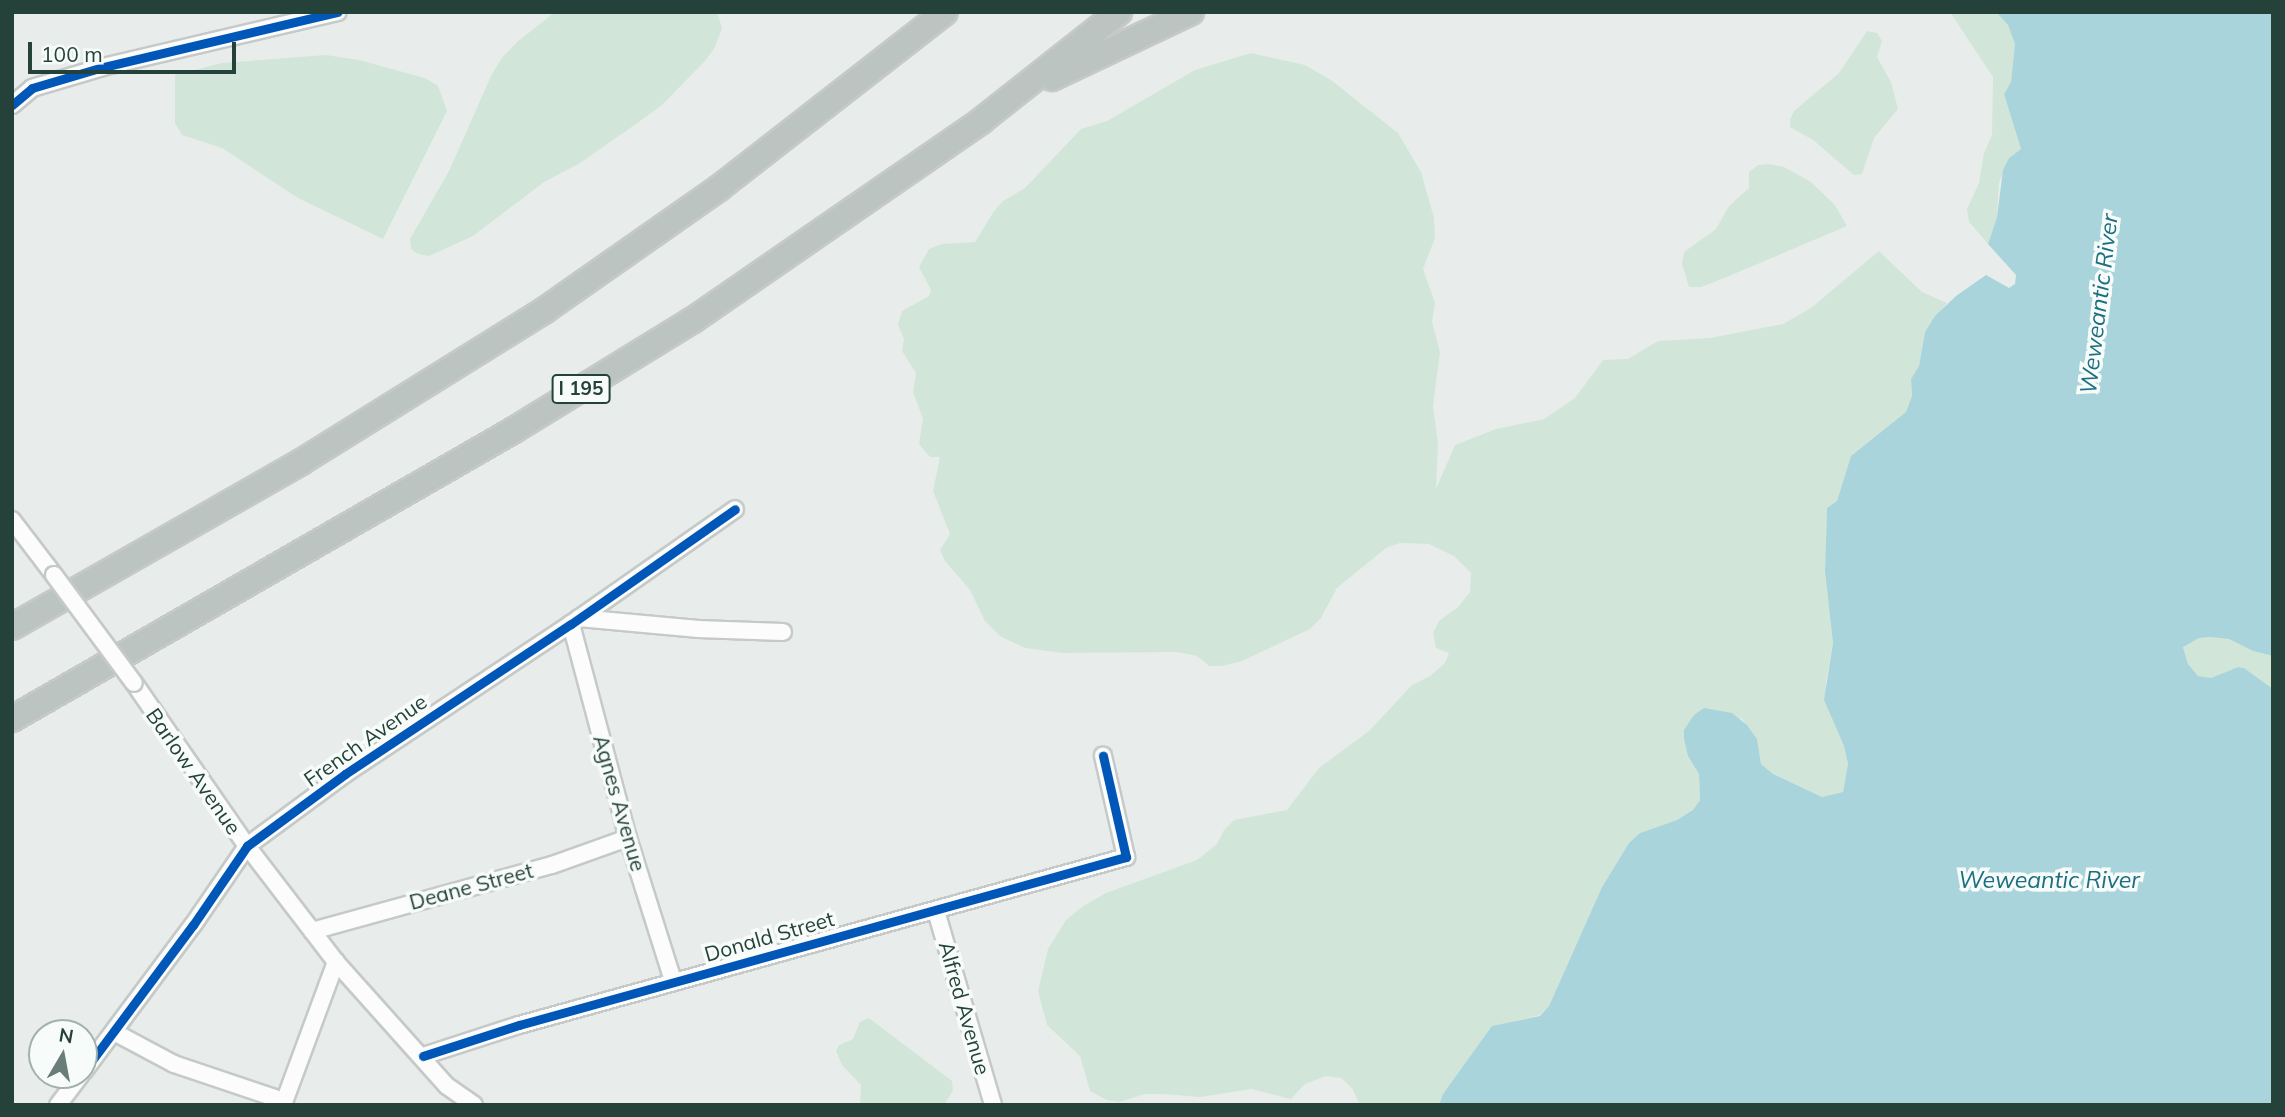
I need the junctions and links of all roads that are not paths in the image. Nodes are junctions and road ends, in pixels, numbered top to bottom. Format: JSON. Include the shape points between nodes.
{"nodes":[{"id":1,"x":945,"y":12,"type":"edge"},
{"id":2,"x":1119,"y":12,"type":"edge"},
{"id":3,"x":1191,"y":12,"type":"edge"},
{"id":4,"x":329,"y":13,"type":"edge"},
{"id":5,"x":1007,"y":100,"type":"junction"},
{"id":6,"x":12,"y":105,"type":"edge"},
{"id":7,"x":735,"y":509,"type":"dead end"},
{"id":8,"x":12,"y":520,"type":"edge"},
{"id":9,"x":575,"y":621,"type":"junction"},
{"id":10,"x":12,"y":627,"type":"edge"},
{"id":11,"x":783,"y":632,"type":"dead end"},
{"id":12,"x":12,"y":719,"type":"edge"},
{"id":13,"x":1103,"y":756,"type":"dead end"},
{"id":14,"x":628,"y":838,"type":"junction"},
{"id":15,"x":247,"y":846,"type":"junction"},
{"id":16,"x":936,"y":911,"type":"junction"},
{"id":17,"x":312,"y":931,"type":"junction"},
{"id":18,"x":337,"y":962,"type":"junction"},
{"id":19,"x":673,"y":981,"type":"junction"},
{"id":20,"x":114,"y":1032,"type":"junction"},
{"id":21,"x":98,"y":1052,"type":"edge"},
{"id":22,"x":423,"y":1056,"type":"junction"},
{"id":23,"x":447,"y":1086,"type":"junction"},
{"id":24,"x":70,"y":1089,"type":"edge"},
{"id":25,"x":283,"y":1103,"type":"edge"},
{"id":26,"x":58,"y":1105,"type":"edge"},
{"id":27,"x":463,"y":1105,"type":"edge"},
{"id":28,"x":474,"y":1105,"type":"edge"},
{"id":29,"x":993,"y":1105,"type":"edge"}],
"edges":[{"from":1,"to":10,"type":"highway","via":[[719,188],[544,310],[301,462]]},
{"from":2,"to":5,"type":"highway","number":"I 195"},
{"from":3,"to":5,"type":"highway"},
{"from":4,"to":6,"type":"street","via":[[103,67],[33,88]]},
{"from":5,"to":12,"type":"highway","number":"I 195","via":[[693,320],[514,430]]},
{"from":7,"to":9,"type":"street","name":"French Avenue"},
{"from":8,"to":15,"type":"street","name":"Barlow Avenue","bridge":true,"via":[[134,683]]},
{"from":9,"to":11,"type":"street"},
{"from":9,"to":14,"type":"street","name":"Agnes Avenue"},
{"from":9,"to":15,"type":"street","name":"French Avenue","via":[[345,774]]},
{"from":13,"to":16,"type":"street","name":"Donald Street","via":[[1126,857]]},
{"from":14,"to":17,"type":"street","name":"Deane Street","via":[[552,865]]},
{"from":14,"to":19,"type":"street","name":"Agnes Avenue"},
{"from":15,"to":17,"type":"street","name":"Barlow Avenue"},
{"from":15,"to":20,"type":"street","name":"French Avenue"},
{"from":16,"to":19,"type":"street","name":"Donald Street"},
{"from":16,"to":29,"type":"street","name":"Alfred Avenue"},
{"from":17,"to":18,"type":"street","name":"Barlow Avenue"},
{"from":18,"to":22,"type":"street","name":"Barlow Avenue"},
{"from":18,"to":25,"type":"street"},
{"from":19,"to":22,"type":"street","name":"Donald Street"},
{"from":20,"to":21,"type":"street","name":"French Avenue"},
{"from":20,"to":25,"type":"street","via":[[184,1069]]},
{"from":22,"to":23,"type":"street","name":"Barlow Avenue"},
{"from":23,"to":27,"type":"street"},
{"from":23,"to":28,"type":"street","name":"Barlow Avenue"},
{"from":24,"to":26,"type":"street","name":"French Avenue"}]}
